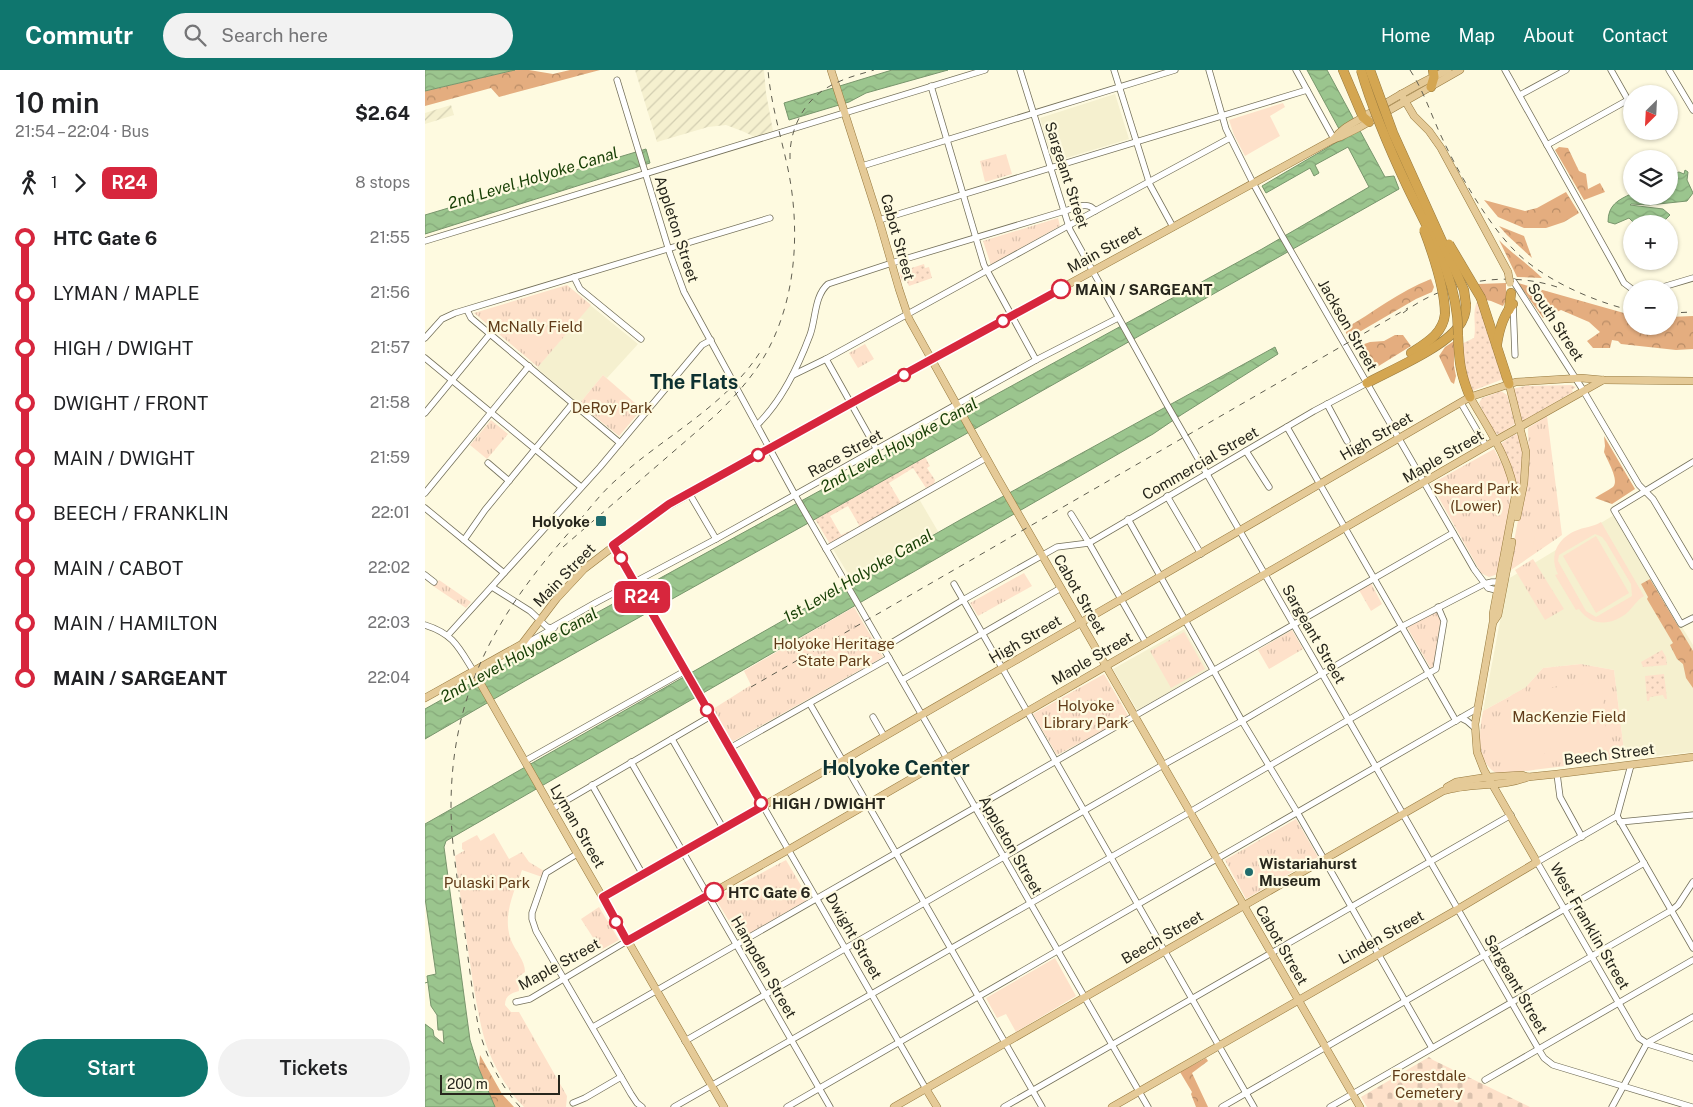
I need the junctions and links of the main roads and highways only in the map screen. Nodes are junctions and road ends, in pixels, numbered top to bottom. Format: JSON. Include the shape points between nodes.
{"nodes":[{"id":1,"x":831,"y":70,"type":"edge"},
{"id":2,"x":1343,"y":70,"type":"edge"},
{"id":3,"x":1361,"y":70,"type":"edge"},
{"id":4,"x":1370,"y":70,"type":"edge"},
{"id":5,"x":1448,"y":70,"type":"edge"},
{"id":6,"x":1460,"y":70,"type":"edge"},
{"id":7,"x":1433,"y":73,"type":"edge"},
{"id":8,"x":1431,"y":87,"type":"junction"},
{"id":9,"x":1403,"y":98,"type":"junction"},
{"id":10,"x":1362,"y":122,"type":"junction"},
{"id":11,"x":1405,"y":160,"type":"junction"},
{"id":12,"x":1409,"y":190,"type":"junction"},
{"id":13,"x":1511,"y":293,"type":"joint"},
{"id":14,"x":1503,"y":324,"type":"junction"},
{"id":15,"x":1514,"y":324,"type":"road end"},
{"id":16,"x":1497,"y":347,"type":"junction"},
{"id":17,"x":931,"y":360,"type":"junction"},
{"id":18,"x":1576,"y":379,"type":"joint"},
{"id":19,"x":1603,"y":380,"type":"junction"},
{"id":20,"x":1693,"y":381,"type":"edge"},
{"id":21,"x":1509,"y":384,"type":"junction"},
{"id":22,"x":1470,"y":398,"type":"junction"},
{"id":23,"x":1519,"y":428,"type":"junction"},
{"id":24,"x":1495,"y":441,"type":"junction"},
{"id":25,"x":1502,"y":582,"type":"junction"},
{"id":26,"x":1081,"y":623,"type":"junction"},
{"id":27,"x":1106,"y":666,"type":"junction"},
{"id":28,"x":476,"y":674,"type":"junction"},
{"id":29,"x":425,"y":698,"type":"edge"},
{"id":30,"x":1693,"y":758,"type":"edge"},
{"id":31,"x":1488,"y":777,"type":"junction"},
{"id":32,"x":1528,"y":777,"type":"junction"},
{"id":33,"x":1492,"y":784,"type":"junction"},
{"id":34,"x":1443,"y":791,"type":"junction"},
{"id":35,"x":1537,"y":862,"type":"joint"},
{"id":36,"x":603,"y":897,"type":"junction"},
{"id":37,"x":1243,"y":906,"type":"junction"},
{"id":38,"x":627,"y":941,"type":"junction"},
{"id":39,"x":1299,"y":1000,"type":"junction"},
{"id":40,"x":926,"y":1089,"type":"junction"},
{"id":41,"x":724,"y":1107,"type":"edge"},
{"id":42,"x":894,"y":1107,"type":"edge"},
{"id":43,"x":937,"y":1107,"type":"edge"},
{"id":44,"x":1112,"y":1107,"type":"edge"},
{"id":45,"x":1360,"y":1107,"type":"edge"}],
"edges":[{"from":1,"to":17,"type":"main road","name":"Cabot Street","via":[[907,314]]},
{"from":2,"to":10,"type":"highway"},
{"from":3,"to":12,"type":"highway","bridge":true},
{"from":4,"to":11,"type":"highway","bridge":true},
{"from":5,"to":7,"type":"main road","name":"Main Street"},
{"from":6,"to":8,"type":"main road","name":"Main Street"},
{"from":7,"to":8,"type":"highway"},
{"from":7,"to":9,"type":"main road","name":"Main Street"},
{"from":8,"to":9,"type":"main road","name":"Main Street"},
{"from":9,"to":10,"type":"main road","name":"Main Street"},
{"from":9,"to":13,"type":"main road","bridge":true,"via":[[1436,140],[1468,196],[1508,272],[1512,282]]},
{"from":10,"to":17,"type":"main road","name":"Main Street"},
{"from":11,"to":12,"type":"highway","bridge":true,"via":[[1465,290],[1467,305],[1462,321],[1452,334],[1426,352],[1367,383],[1432,339],[1441,328],[1445,314],[1430,246]]},
{"from":11,"to":16,"type":"highway","bridge":true,"via":[[1481,298]]},
{"from":12,"to":22,"type":"highway","bridge":true,"via":[[1436,244],[1452,287],[1457,308],[1458,355]]},
{"from":13,"to":14,"type":"highway","via":[[1511,307]]},
{"from":14,"to":15,"type":"highway"},
{"from":14,"to":16,"type":"highway"},
{"from":16,"to":21,"type":"highway"},
{"from":17,"to":26,"type":"main road","name":"Cabot Street"},
{"from":17,"to":28,"type":"main road","name":"Main Street","via":[[661,510],[573,580],[524,642]]},
{"from":18,"to":19,"type":"main road","name":"South Street"},
{"from":18,"to":21,"type":"main road","name":"High Street"},
{"from":19,"to":20,"type":"main road","name":"South Street"},
{"from":19,"to":23,"type":"main road","name":"Maple Street","via":[[1588,383],[1583,390]]},
{"from":21,"to":22,"type":"main road","name":"High Street"},
{"from":21,"to":23,"type":"main road"},
{"from":22,"to":24,"type":"main road"},
{"from":22,"to":26,"type":"main road","name":"High Street"},
{"from":23,"to":24,"type":"main road","name":"Maple Street"},
{"from":23,"to":25,"type":"main road","via":[[1526,452],[1524,482]]},
{"from":24,"to":25,"type":"main road","via":[[1508,465],[1515,497]]},
{"from":24,"to":27,"type":"main road","name":"Maple Street"},
{"from":25,"to":31,"type":"main road","name":"West Franklin Street","via":[[1493,614],[1475,728],[1477,752]]},
{"from":26,"to":27,"type":"main road","name":"Cabot Street"},
{"from":26,"to":36,"type":"main road","name":"High Street"},
{"from":27,"to":37,"type":"main road","name":"Cabot Street"},
{"from":27,"to":38,"type":"main road","name":"Maple Street"},
{"from":28,"to":29,"type":"main road","name":"Main Street"},
{"from":28,"to":36,"type":"main road","name":"Lyman Street"},
{"from":30,"to":32,"type":"main road","name":"Beech Street"},
{"from":31,"to":32,"type":"main road","name":"Beech Street"},
{"from":31,"to":33,"type":"main road","name":"West Franklin Street"},
{"from":31,"to":34,"type":"main road","name":"Beech Street","via":[[1456,782]]},
{"from":32,"to":33,"type":"main road","name":"Beech Street"},
{"from":33,"to":34,"type":"main road","name":"Beech Street"},
{"from":33,"to":35,"type":"main road","name":"West Franklin Street"},
{"from":34,"to":37,"type":"main road","name":"Beech Street"},
{"from":35,"to":39,"type":"main road","name":"Linden Street"},
{"from":36,"to":38,"type":"main road","name":"Lyman Street"},
{"from":37,"to":39,"type":"main road","name":"Cabot Street"},
{"from":37,"to":40,"type":"main road","name":"Beech Street"},
{"from":38,"to":41,"type":"main road","name":"Lyman Street"},
{"from":39,"to":44,"type":"main road","name":"Linden Street"},
{"from":39,"to":45,"type":"main road","name":"Cabot Street"},
{"from":40,"to":42,"type":"main road","name":"Beech Street"},
{"from":40,"to":43,"type":"main road","name":"Dwight Street"}]}
